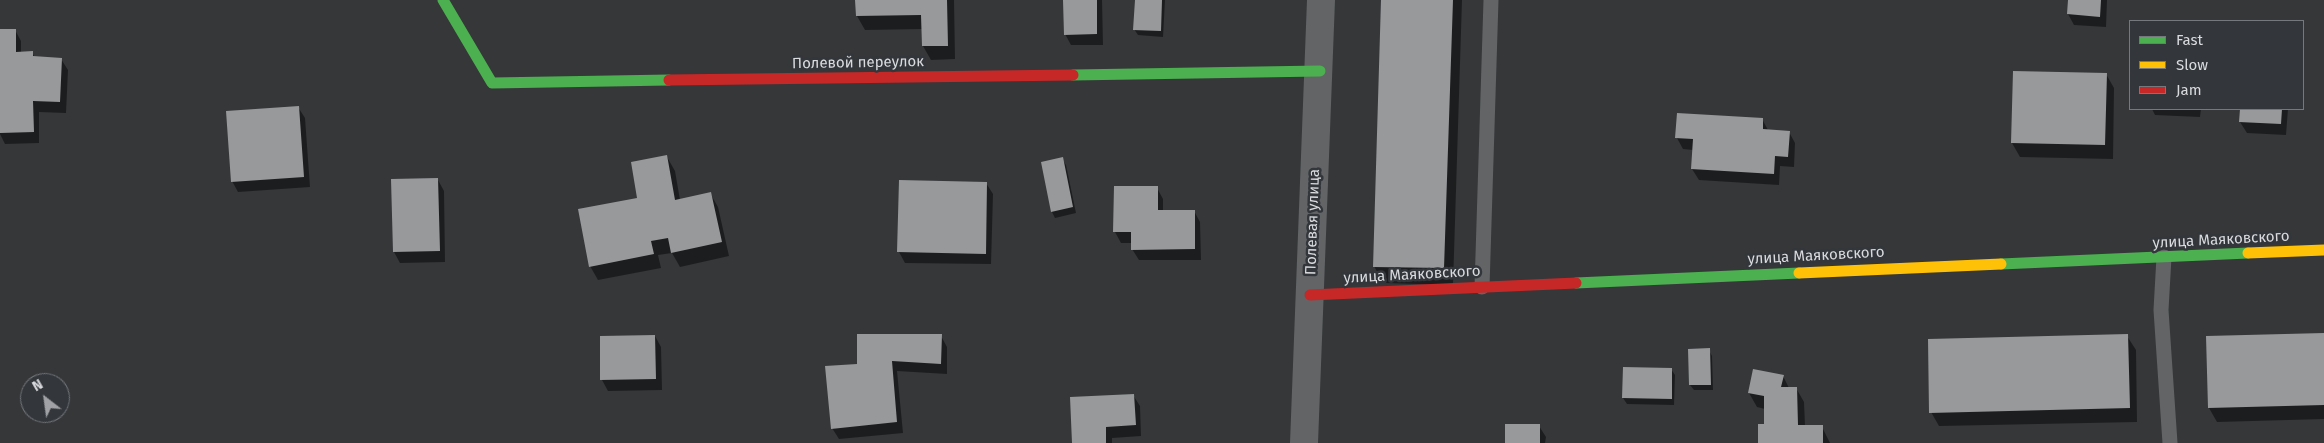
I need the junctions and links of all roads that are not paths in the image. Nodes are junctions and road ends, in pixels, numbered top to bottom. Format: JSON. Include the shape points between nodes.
{"nodes":[{"id":1,"x":443,"y":0,"type":"edge"},
{"id":2,"x":1321,"y":0,"type":"edge"},
{"id":3,"x":1491,"y":0,"type":"edge"},
{"id":4,"x":1320,"y":71,"type":"junction"},
{"id":5,"x":2324,"y":250,"type":"edge"},
{"id":6,"x":2164,"y":257,"type":"junction"},
{"id":7,"x":1482,"y":287,"type":"junction"},
{"id":8,"x":1310,"y":295,"type":"junction"},
{"id":9,"x":1304,"y":443,"type":"edge"},
{"id":10,"x":2170,"y":443,"type":"edge"}],
"edges":[{"from":1,"to":4,"type":"street","name":"Полевой переулок","via":[[492,83]]},
{"from":2,"to":4,"type":"street","name":"Полевая улица"},
{"from":3,"to":7,"type":"lane"},
{"from":4,"to":8,"type":"street","name":"Полевая улица"},
{"from":5,"to":6,"type":"street","name":"улица Маяковского"},
{"from":6,"to":7,"type":"street","name":"улица Маяковского"},
{"from":6,"to":10,"type":"lane","via":[[2161,310]]},
{"from":7,"to":8,"type":"street","name":"улица Маяковского"},
{"from":8,"to":9,"type":"street","name":"Полевая улица"}]}
